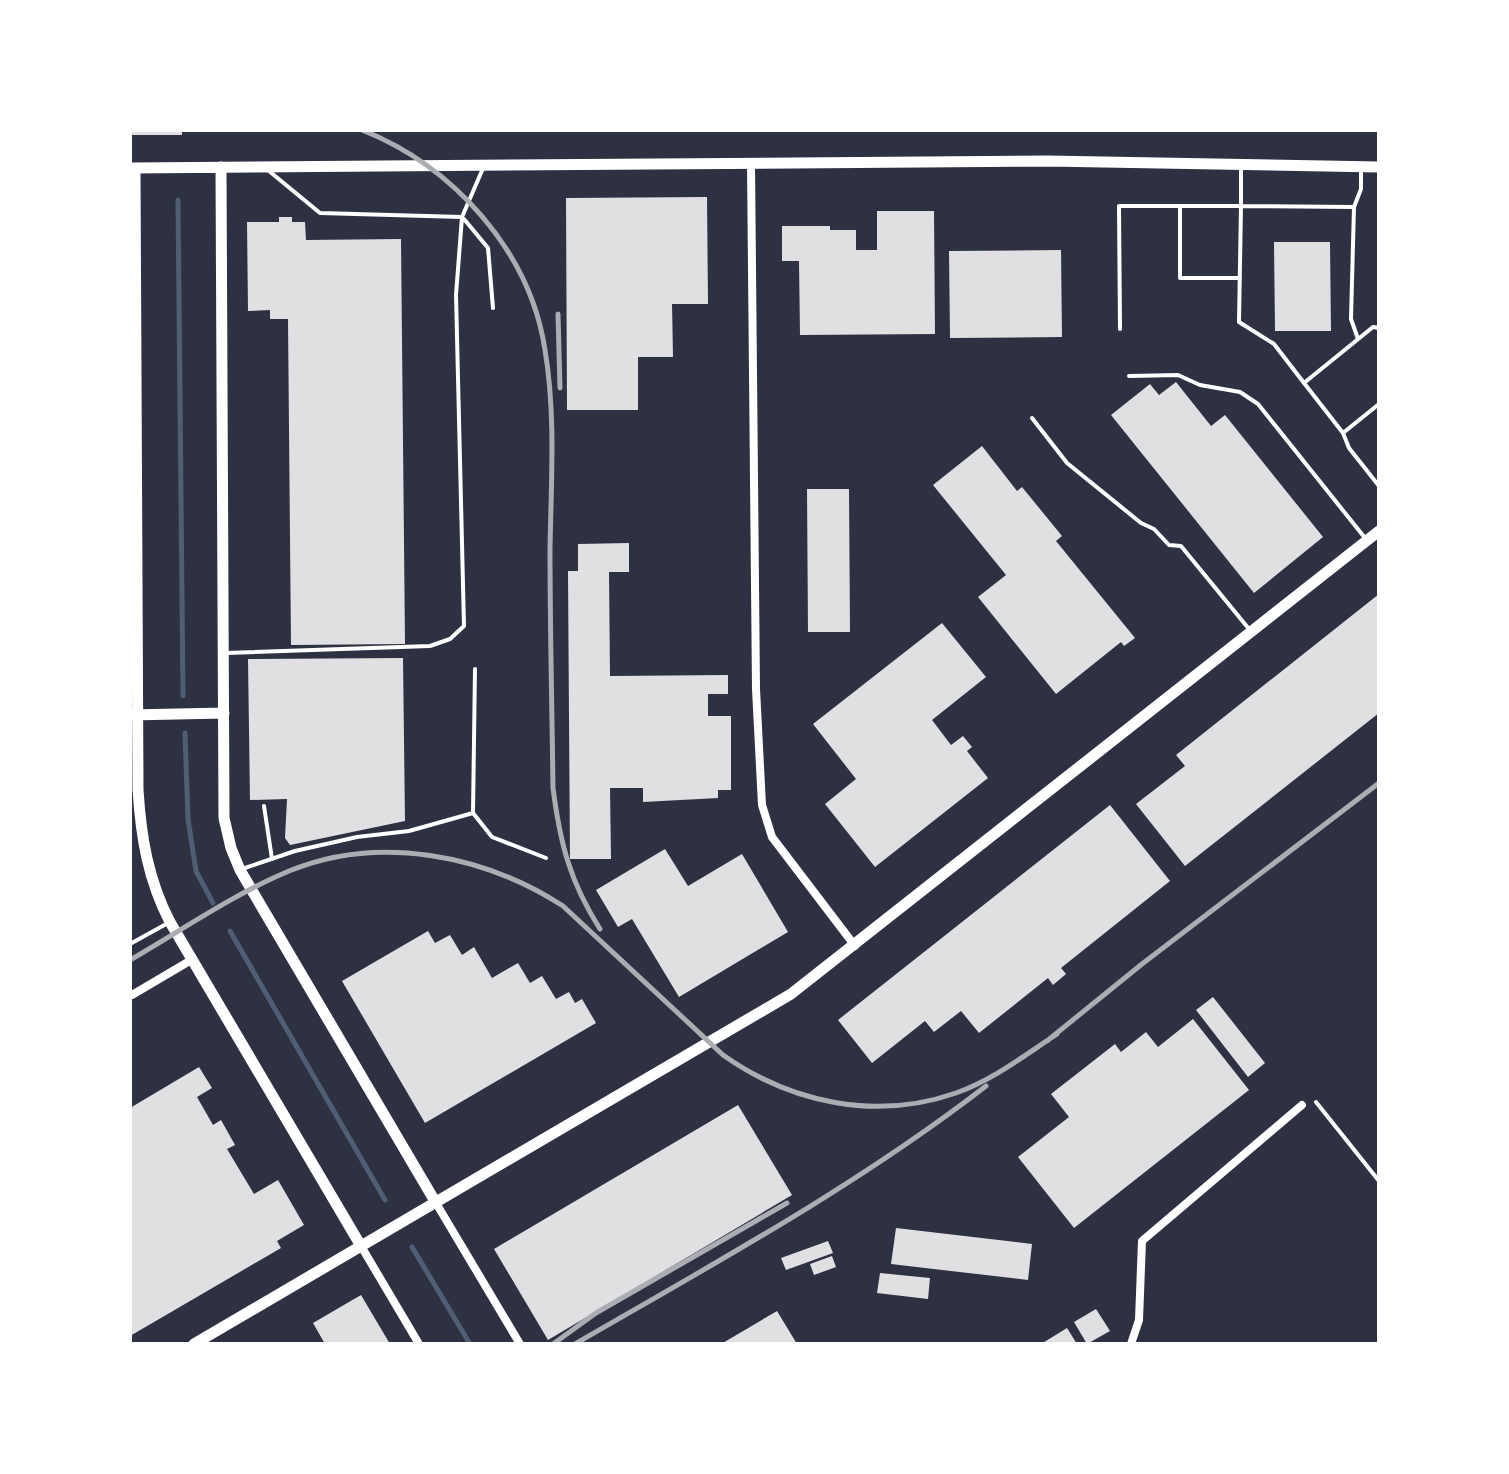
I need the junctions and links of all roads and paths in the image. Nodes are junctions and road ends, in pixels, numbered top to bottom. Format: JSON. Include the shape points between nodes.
{"nodes":[{"id":1,"x":751,"y":164,"type":"junction"},
{"id":2,"x":1241,"y":164,"type":"junction"},
{"id":3,"x":485,"y":166,"type":"junction"},
{"id":4,"x":1360,"y":166,"type":"junction"},
{"id":5,"x":221,"y":167,"type":"junction"},
{"id":6,"x":264,"y":167,"type":"junction"},
{"id":7,"x":1379,"y":167,"type":"edge"},
{"id":8,"x":133,"y":168,"type":"edge"},
{"id":9,"x":1180,"y":206,"type":"junction"},
{"id":10,"x":1241,"y":206,"type":"junction"},
{"id":11,"x":1354,"y":207,"type":"junction"},
{"id":12,"x":462,"y":217,"type":"junction"},
{"id":13,"x":1240,"y":278,"type":"junction"},
{"id":14,"x":493,"y":308,"type":"dead end"},
{"id":15,"x":133,"y":326,"type":"edge"},
{"id":16,"x":1379,"y":328,"type":"edge"},
{"id":17,"x":1120,"y":329,"type":"dead end"},
{"id":18,"x":1358,"y":339,"type":"junction"},
{"id":19,"x":1129,"y":376,"type":"dead end"},
{"id":20,"x":1304,"y":383,"type":"junction"},
{"id":21,"x":1379,"y":404,"type":"edge"},
{"id":22,"x":1032,"y":418,"type":"dead end"},
{"id":23,"x":1343,"y":433,"type":"junction"},
{"id":24,"x":1379,"y":486,"type":"edge"},
{"id":25,"x":1379,"y":531,"type":"edge"},
{"id":26,"x":1367,"y":540,"type":"junction"},
{"id":27,"x":1250,"y":631,"type":"junction"},
{"id":28,"x":223,"y":653,"type":"junction"},
{"id":29,"x":475,"y":669,"type":"dead end"},
{"id":30,"x":224,"y":713,"type":"junction"},
{"id":31,"x":134,"y":715,"type":"edge"},
{"id":32,"x":264,"y":806,"type":"dead end"},
{"id":33,"x":473,"y":813,"type":"junction"},
{"id":34,"x":546,"y":858,"type":"dead end"},
{"id":35,"x":272,"y":859,"type":"junction"},
{"id":36,"x":240,"y":870,"type":"junction"},
{"id":37,"x":170,"y":922,"type":"junction"},
{"id":38,"x":130,"y":944,"type":"edge"},
{"id":39,"x":855,"y":946,"type":"junction"},
{"id":40,"x":193,"y":959,"type":"junction"},
{"id":41,"x":131,"y":995,"type":"edge"},
{"id":42,"x":1316,"y":1102,"type":"dead end"},
{"id":43,"x":1302,"y":1105,"type":"dead end"},
{"id":44,"x":1379,"y":1181,"type":"edge"},
{"id":45,"x":436,"y":1203,"type":"junction"},
{"id":46,"x":361,"y":1246,"type":"junction"},
{"id":47,"x":194,"y":1344,"type":"edge"},
{"id":48,"x":419,"y":1344,"type":"edge"},
{"id":49,"x":520,"y":1344,"type":"edge"},
{"id":50,"x":1131,"y":1344,"type":"edge"}],
"edges":[{"from":1,"to":2,"type":"street"},
{"from":1,"to":3,"type":"street"},
{"from":1,"to":39,"type":"street","via":[[756,689],[762,805],[772,837]]},
{"from":2,"to":4,"type":"street"},
{"from":2,"to":10,"type":"lane"},
{"from":3,"to":6,"type":"street"},
{"from":3,"to":12,"type":"lane"},
{"from":4,"to":7,"type":"street"},
{"from":4,"to":11,"type":"lane","via":[[1361,189]]},
{"from":5,"to":6,"type":"street"},
{"from":5,"to":8,"type":"street"},
{"from":5,"to":28,"type":"street"},
{"from":6,"to":12,"type":"lane","via":[[320,213]]},
{"from":8,"to":15,"type":"street"},
{"from":9,"to":10,"type":"lane"},
{"from":9,"to":13,"type":"lane","via":[[1180,278]]},
{"from":9,"to":17,"type":"lane","via":[[1119,206]]},
{"from":10,"to":11,"type":"lane"},
{"from":10,"to":13,"type":"lane"},
{"from":11,"to":18,"type":"lane","via":[[1351,319]]},
{"from":12,"to":14,"type":"lane","via":[[488,248]]},
{"from":12,"to":28,"type":"lane","via":[[456,295],[464,626],[450,639],[430,646]]},
{"from":13,"to":20,"type":"lane","via":[[1239,322],[1274,344]]},
{"from":15,"to":31,"type":"street"},
{"from":16,"to":18,"type":"lane"},
{"from":18,"to":20,"type":"lane"},
{"from":19,"to":26,"type":"lane","via":[[1178,375],[1240,392],[1258,404]]},
{"from":20,"to":23,"type":"lane"},
{"from":21,"to":23,"type":"lane"},
{"from":22,"to":27,"type":"lane","via":[[1067,463],[1169,545],[1181,546]]},
{"from":23,"to":24,"type":"lane"},
{"from":25,"to":26,"type":"street"},
{"from":26,"to":27,"type":"street"},
{"from":27,"to":39,"type":"street"},
{"from":28,"to":30,"type":"street"},
{"from":29,"to":33,"type":"lane"},
{"from":30,"to":31,"type":"street"},
{"from":30,"to":36,"type":"street","via":[[224,818]]},
{"from":31,"to":37,"type":"street","via":[[140,830],[154,886]]},
{"from":32,"to":35,"type":"lane"},
{"from":33,"to":34,"type":"lane","via":[[492,837]]},
{"from":33,"to":35,"type":"lane"},
{"from":35,"to":36,"type":"lane"},
{"from":36,"to":45,"type":"street"},
{"from":37,"to":38,"type":"lane"},
{"from":37,"to":40,"type":"street"},
{"from":39,"to":45,"type":"street","via":[[791,994]]},
{"from":40,"to":41,"type":"street"},
{"from":40,"to":46,"type":"street"},
{"from":42,"to":44,"type":"lane"},
{"from":43,"to":50,"type":"street","via":[[1142,1241],[1139,1320]]},
{"from":45,"to":46,"type":"street"},
{"from":45,"to":49,"type":"street"},
{"from":46,"to":47,"type":"street"},
{"from":46,"to":48,"type":"street"}]}
